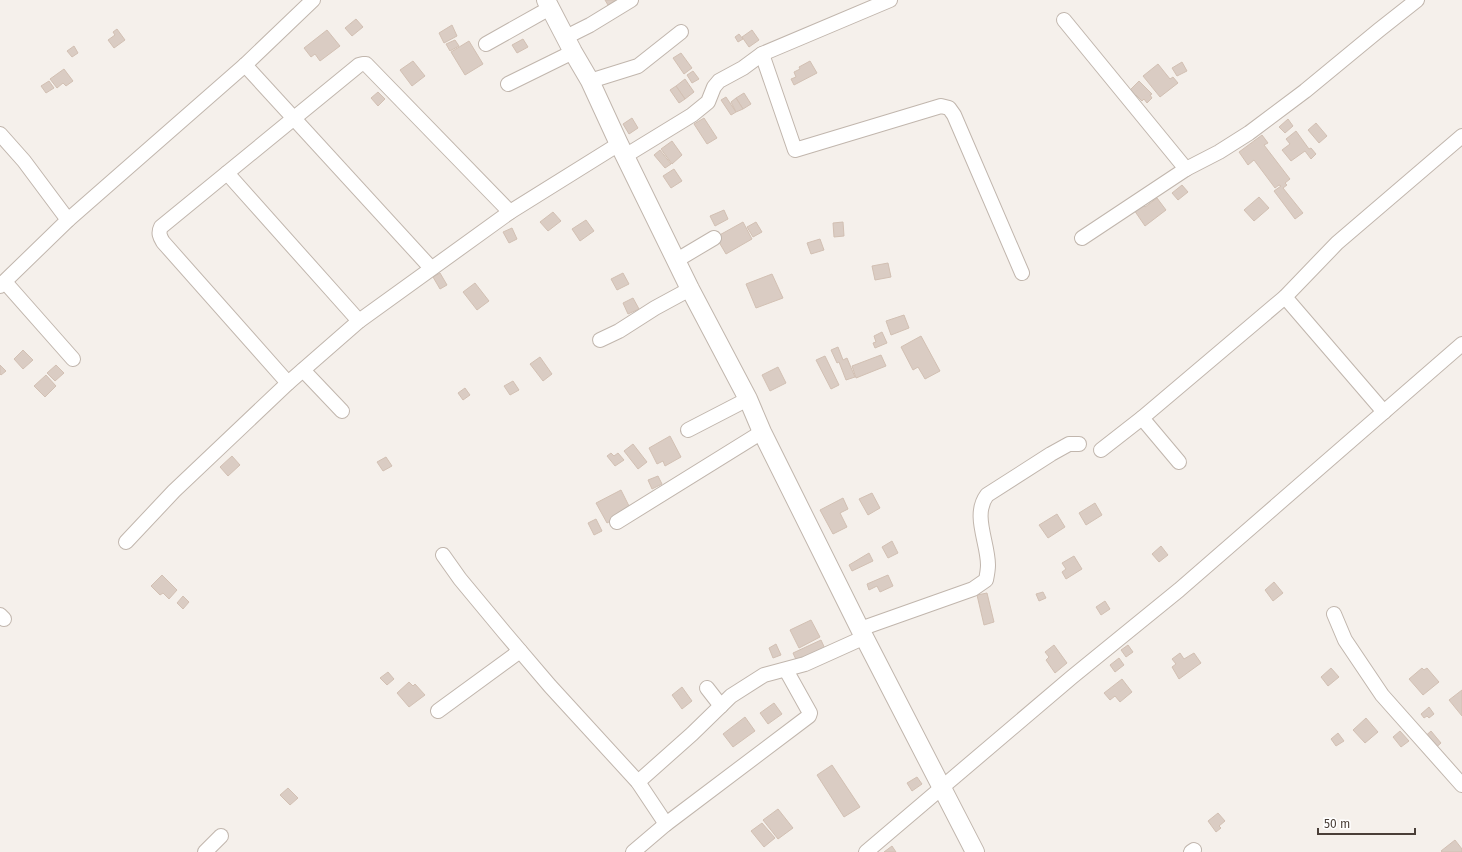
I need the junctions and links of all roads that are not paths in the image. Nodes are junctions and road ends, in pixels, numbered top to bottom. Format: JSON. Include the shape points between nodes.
{"nodes":[{"id":1,"x":313,"y":0,"type":"edge"},
{"id":2,"x":631,"y":0,"type":"edge"},
{"id":3,"x":890,"y":0,"type":"edge"},
{"id":4,"x":1417,"y":0,"type":"edge"},
{"id":5,"x":548,"y":4,"type":"edge"},
{"id":6,"x":1064,"y":20,"type":"dead end"},
{"id":7,"x":681,"y":32,"type":"dead end"},
{"id":8,"x":486,"y":44,"type":"dead end"},
{"id":9,"x":569,"y":45,"type":"junction"},
{"id":10,"x":762,"y":54,"type":"junction"},
{"id":11,"x":245,"y":65,"type":"junction"},
{"id":12,"x":590,"y":81,"type":"junction"},
{"id":13,"x":508,"y":84,"type":"dead end"},
{"id":14,"x":294,"y":118,"type":"junction"},
{"id":15,"x":0,"y":134,"type":"edge"},
{"id":16,"x":1462,"y":136,"type":"edge"},
{"id":17,"x":622,"y":150,"type":"junction"},
{"id":18,"x":1186,"y":169,"type":"junction"},
{"id":19,"x":227,"y":172,"type":"junction"},
{"id":20,"x":510,"y":212,"type":"junction"},
{"id":21,"x":68,"y":220,"type":"junction"},
{"id":22,"x":714,"y":238,"type":"dead end"},
{"id":23,"x":1082,"y":238,"type":"dead end"},
{"id":24,"x":677,"y":260,"type":"junction"},
{"id":25,"x":431,"y":268,"type":"junction"},
{"id":26,"x":1022,"y":273,"type":"dead end"},
{"id":27,"x":2,"y":284,"type":"edge"},
{"id":28,"x":690,"y":289,"type":"junction"},
{"id":29,"x":1285,"y":297,"type":"junction"},
{"id":30,"x":359,"y":322,"type":"junction"},
{"id":31,"x":600,"y":340,"type":"dead end"},
{"id":32,"x":1462,"y":344,"type":"edge"},
{"id":33,"x":73,"y":359,"type":"dead end"},
{"id":34,"x":303,"y":370,"type":"junction"},
{"id":35,"x":288,"y":383,"type":"junction"},
{"id":36,"x":748,"y":399,"type":"junction"},
{"id":37,"x":342,"y":411,"type":"dead end"},
{"id":38,"x":1384,"y":412,"type":"junction"},
{"id":39,"x":1142,"y":418,"type":"junction"},
{"id":40,"x":688,"y":430,"type":"dead end"},
{"id":41,"x":762,"y":432,"type":"junction"},
{"id":42,"x":1079,"y":444,"type":"dead end"},
{"id":43,"x":1101,"y":450,"type":"dead end"},
{"id":44,"x":1179,"y":462,"type":"dead end"},
{"id":45,"x":617,"y":522,"type":"dead end"},
{"id":46,"x":126,"y":542,"type":"dead end"},
{"id":47,"x":443,"y":555,"type":"dead end"},
{"id":48,"x":1334,"y":614,"type":"dead end"},
{"id":49,"x":862,"y":633,"type":"junction"},
{"id":50,"x":520,"y":651,"type":"junction"},
{"id":51,"x":786,"y":670,"type":"junction"},
{"id":52,"x":707,"y":688,"type":"dead end"},
{"id":53,"x":721,"y":706,"type":"junction"},
{"id":54,"x":438,"y":711,"type":"dead end"},
{"id":55,"x":638,"y":782,"type":"junction"},
{"id":56,"x":1462,"y":785,"type":"edge"},
{"id":57,"x":942,"y":788,"type":"junction"},
{"id":58,"x":666,"y":824,"type":"junction"},
{"id":59,"x":221,"y":836,"type":"dead end"},
{"id":60,"x":205,"y":852,"type":"edge"},
{"id":61,"x":633,"y":852,"type":"edge"},
{"id":62,"x":866,"y":852,"type":"edge"},
{"id":63,"x":975,"y":852,"type":"edge"}],
"edges":[{"from":1,"to":11,"type":"street"},
{"from":2,"to":9,"type":"street","via":[[590,25]]},
{"from":3,"to":10,"type":"street"},
{"from":4,"to":18,"type":"street","via":[[1255,128],[1219,152]]},
{"from":5,"to":8,"type":"street"},
{"from":5,"to":9,"type":"street"},
{"from":6,"to":18,"type":"street"},
{"from":7,"to":12,"type":"street","via":[[638,66]]},
{"from":9,"to":12,"type":"street"},
{"from":9,"to":13,"type":"street"},
{"from":10,"to":17,"type":"street","via":[[719,80],[708,102],[692,115]]},
{"from":10,"to":26,"type":"street","via":[[795,150],[941,106],[949,108]]},
{"from":11,"to":14,"type":"street"},
{"from":11,"to":21,"type":"street"},
{"from":12,"to":17,"type":"street"},
{"from":14,"to":19,"type":"street"},
{"from":14,"to":20,"type":"street","via":[[359,65],[366,64]]},
{"from":14,"to":25,"type":"street"},
{"from":15,"to":21,"type":"street","via":[[24,161]]},
{"from":16,"to":29,"type":"street","via":[[1337,243]]},
{"from":17,"to":20,"type":"street"},
{"from":17,"to":24,"type":"street"},
{"from":18,"to":23,"type":"street"},
{"from":19,"to":30,"type":"street"},
{"from":19,"to":35,"type":"street","via":[[161,227],[160,237]]},
{"from":20,"to":25,"type":"street"},
{"from":21,"to":27,"type":"street"},
{"from":22,"to":24,"type":"street"},
{"from":24,"to":28,"type":"street"},
{"from":25,"to":30,"type":"street"},
{"from":27,"to":33,"type":"street"},
{"from":28,"to":31,"type":"street"},
{"from":28,"to":36,"type":"street"},
{"from":29,"to":38,"type":"street"},
{"from":29,"to":39,"type":"street"},
{"from":30,"to":34,"type":"street"},
{"from":32,"to":38,"type":"street"},
{"from":34,"to":35,"type":"street"},
{"from":34,"to":37,"type":"street"},
{"from":35,"to":46,"type":"street","via":[[174,490]]},
{"from":36,"to":40,"type":"street"},
{"from":36,"to":41,"type":"street"},
{"from":38,"to":57,"type":"street","via":[[1180,590],[1072,677]]},
{"from":39,"to":43,"type":"street"},
{"from":39,"to":44,"type":"street"},
{"from":41,"to":45,"type":"street"},
{"from":41,"to":49,"type":"street"},
{"from":42,"to":49,"type":"street","via":[[1069,444],[1041,460],[987,495],[982,502],[980,508],[988,565],[986,580],[973,589]]},
{"from":47,"to":50,"type":"street","via":[[460,580]]},
{"from":48,"to":56,"type":"street","via":[[1345,640],[1382,695]]},
{"from":49,"to":51,"type":"street","via":[[805,664]]},
{"from":49,"to":57,"type":"street"},
{"from":50,"to":54,"type":"street"},
{"from":50,"to":55,"type":"street"},
{"from":51,"to":53,"type":"street","via":[[764,676],[731,696]]},
{"from":51,"to":58,"type":"street","via":[[810,713],[809,716]]},
{"from":52,"to":53,"type":"street"},
{"from":53,"to":55,"type":"street"},
{"from":55,"to":58,"type":"street"},
{"from":57,"to":62,"type":"street"},
{"from":57,"to":63,"type":"street"},
{"from":58,"to":61,"type":"street"},
{"from":59,"to":60,"type":"street"}]}
